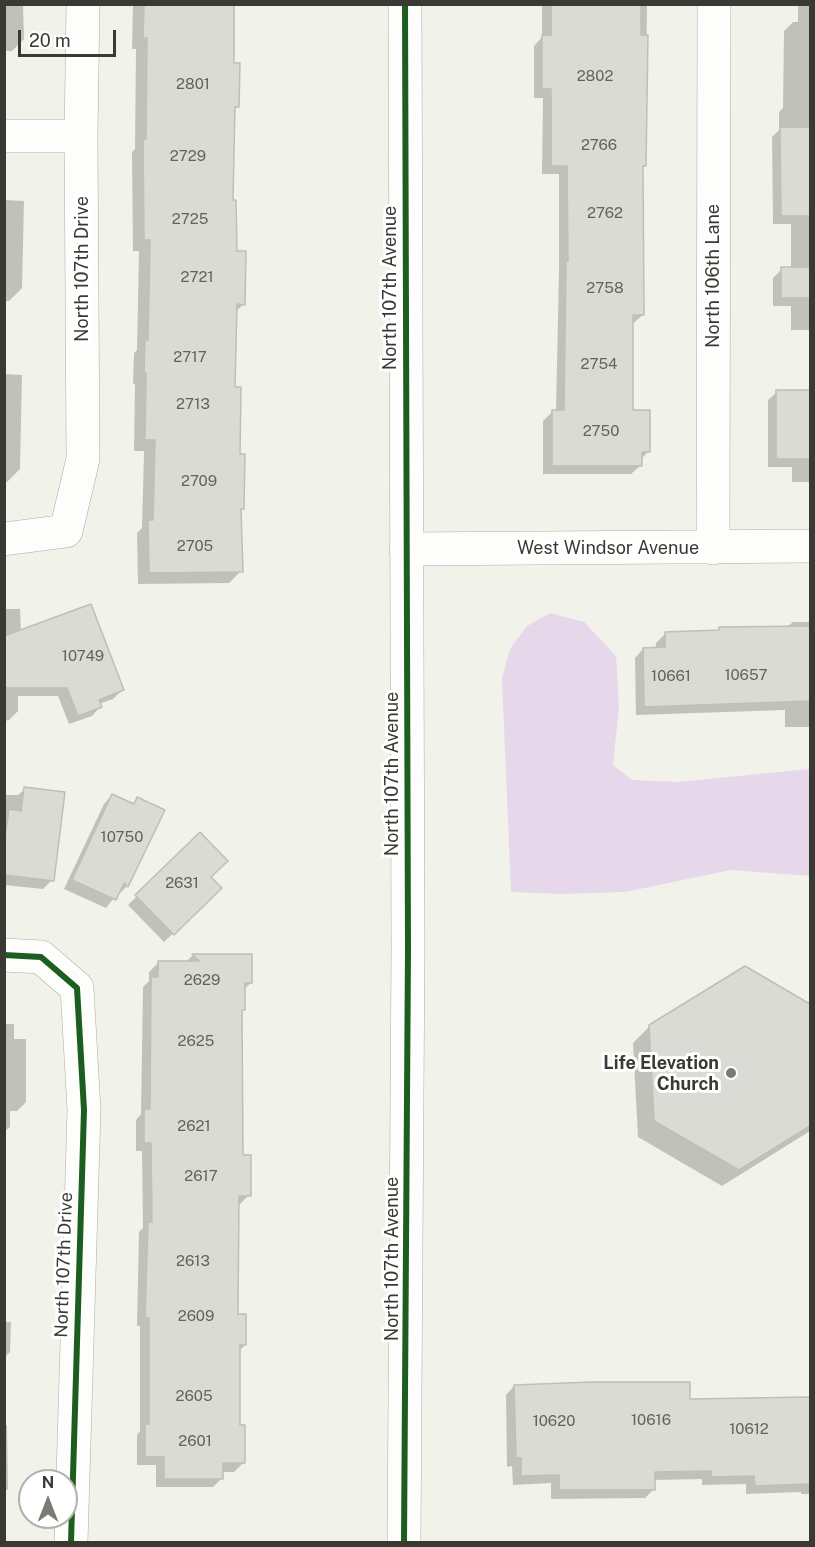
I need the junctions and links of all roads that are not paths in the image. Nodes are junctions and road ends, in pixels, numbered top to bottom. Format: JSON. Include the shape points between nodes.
{"nodes":[{"id":1,"x":83,"y":4,"type":"edge"},
{"id":2,"x":405,"y":4,"type":"edge"},
{"id":3,"x":714,"y":4,"type":"edge"},
{"id":4,"x":4,"y":136,"type":"edge"},
{"id":5,"x":81,"y":136,"type":"junction"},
{"id":6,"x":4,"y":539,"type":"edge"},
{"id":7,"x":810,"y":546,"type":"edge"},
{"id":8,"x":713,"y":548,"type":"junction"},
{"id":9,"x":406,"y":549,"type":"junction"},
{"id":10,"x":4,"y":955,"type":"edge"},
{"id":11,"x":71,"y":1542,"type":"edge"},
{"id":12,"x":404,"y":1542,"type":"edge"}],
"edges":[{"from":1,"to":5,"type":"street","name":"North 107th Drive"},
{"from":2,"to":9,"type":"street","name":"North 107th Avenue"},
{"from":3,"to":8,"type":"street","name":"North 106th Lane"},
{"from":4,"to":5,"type":"street"},
{"from":5,"to":6,"type":"street","name":"North 107th Drive","via":[[82,459],[66,531]]},
{"from":7,"to":8,"type":"street","name":"West Windsor Avenue"},
{"from":8,"to":9,"type":"street","name":"West Windsor Avenue"},
{"from":9,"to":12,"type":"street","name":"North 107th Avenue"},
{"from":10,"to":11,"type":"street","name":"North 107th Drive","via":[[41,957],[77,988],[84,1110]]}]}
